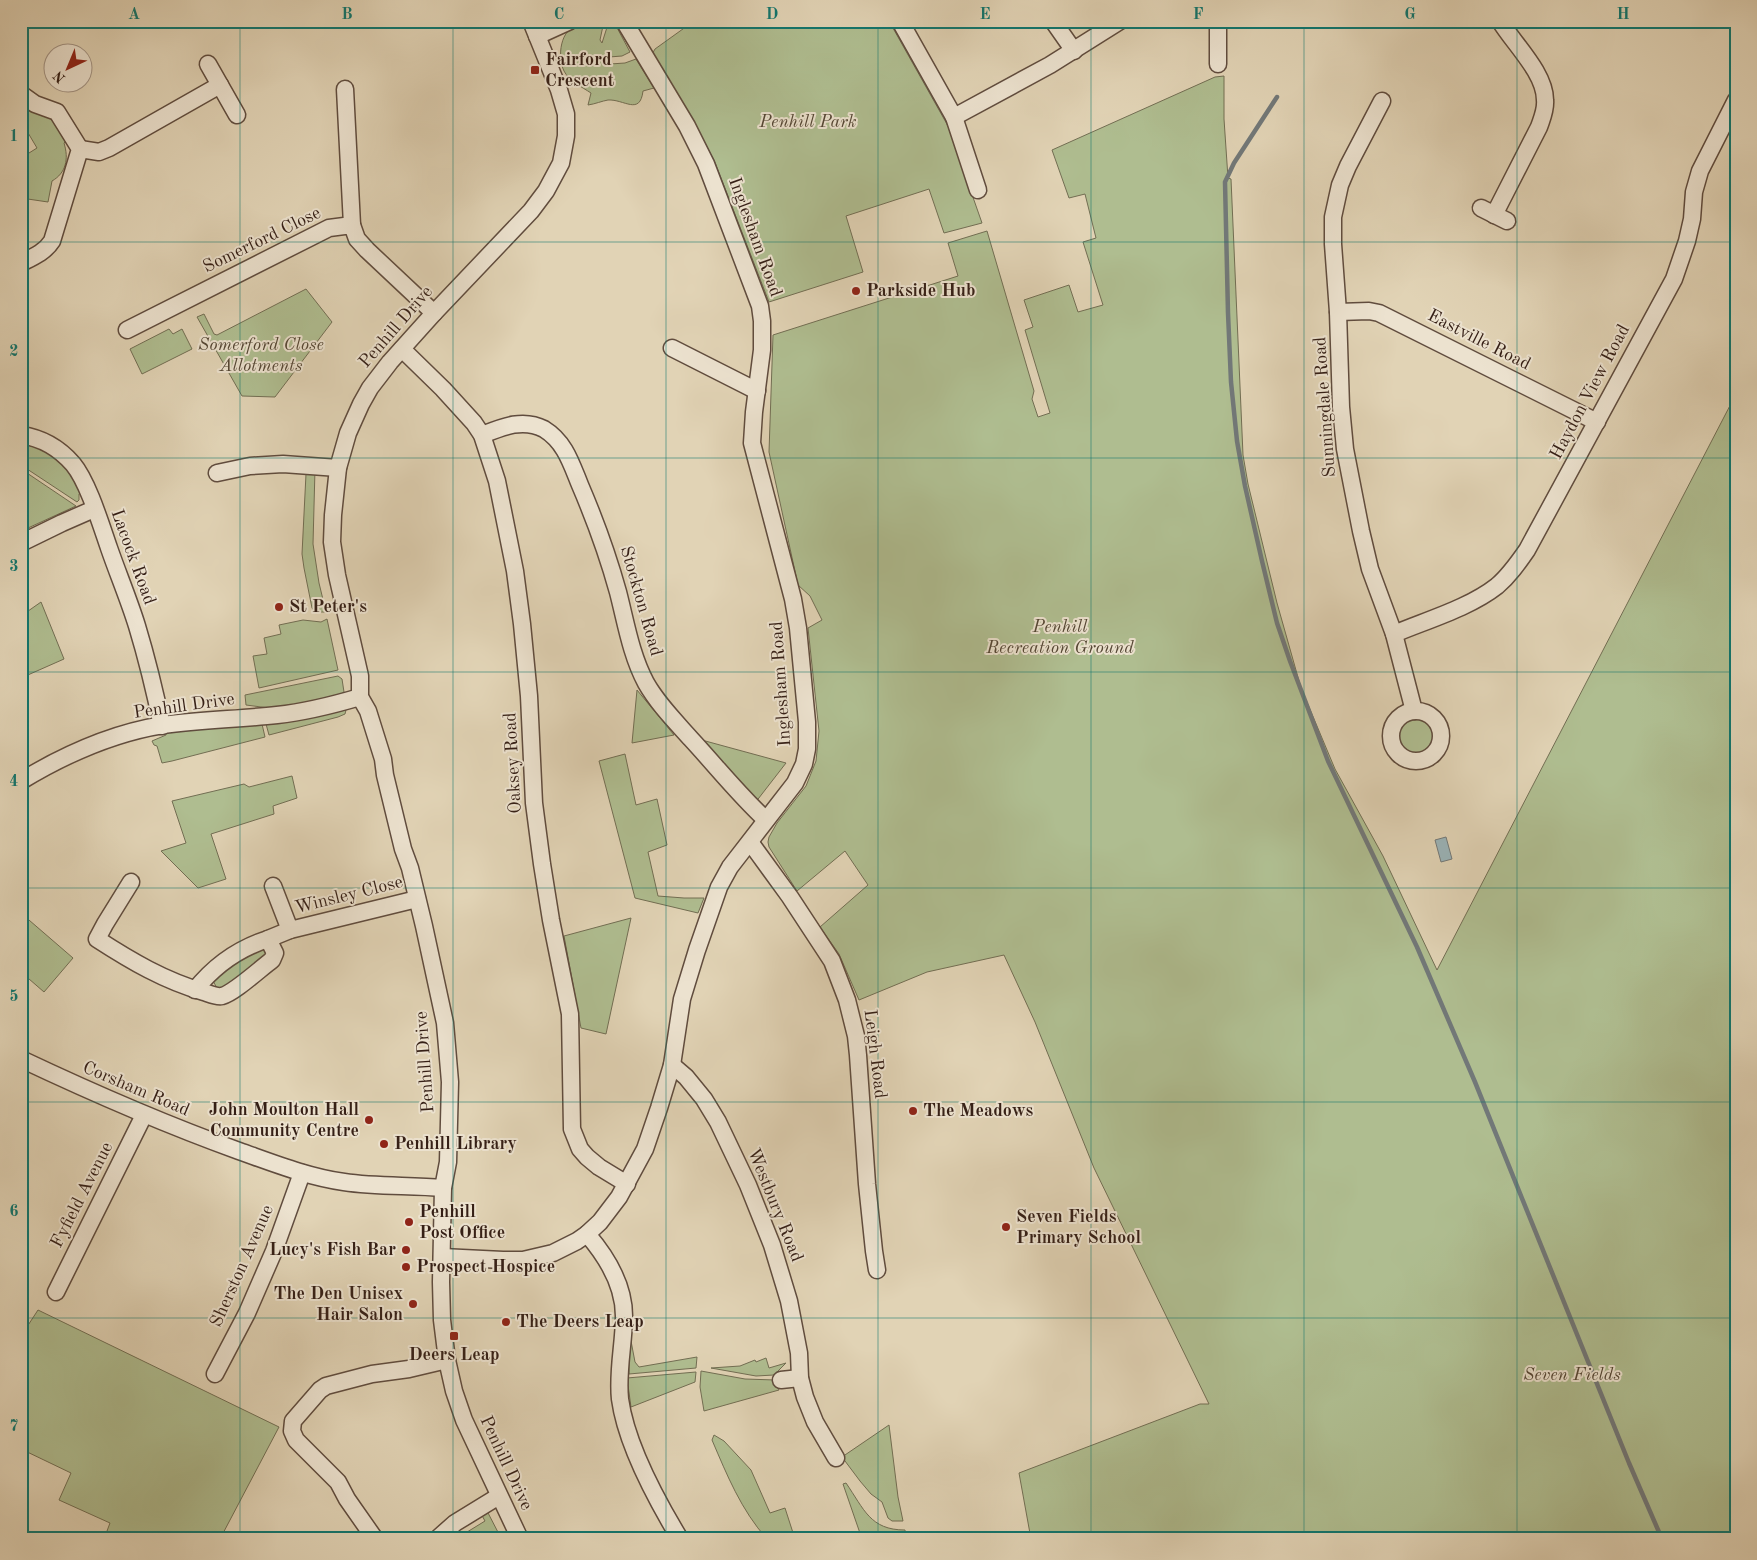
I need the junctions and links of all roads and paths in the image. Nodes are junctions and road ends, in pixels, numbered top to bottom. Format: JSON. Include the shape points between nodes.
{"nodes":[{"id":1,"x":531,"y":21,"type":"edge"},
{"id":2,"x":570,"y":21,"type":"edge"},
{"id":3,"x":624,"y":21,"type":"edge"},
{"id":4,"x":900,"y":21,"type":"edge"},
{"id":5,"x":1053,"y":21,"type":"edge"},
{"id":6,"x":1120,"y":21,"type":"edge"},
{"id":7,"x":1218,"y":21,"type":"edge"},
{"id":8,"x":1500,"y":21,"type":"edge"},
{"id":9,"x":537,"y":36,"type":"junction"},
{"id":10,"x":1074,"y":51,"type":"junction"},
{"id":11,"x":208,"y":64,"type":"dead end"},
{"id":12,"x":1218,"y":64,"type":"dead end"},
{"id":13,"x":220,"y":85,"type":"junction"},
{"id":14,"x":345,"y":89,"type":"dead end"},
{"id":15,"x":21,"y":94,"type":"edge"},
{"id":16,"x":1736,"y":100,"type":"edge"},
{"id":17,"x":1382,"y":101,"type":"dead end"},
{"id":18,"x":237,"y":115,"type":"dead end"},
{"id":19,"x":954,"y":117,"type":"junction"},
{"id":20,"x":80,"y":149,"type":"junction"},
{"id":21,"x":978,"y":190,"type":"dead end"},
{"id":22,"x":1494,"y":215,"type":"dead end"},
{"id":23,"x":352,"y":225,"type":"junction"},
{"id":24,"x":21,"y":263,"type":"edge"},
{"id":25,"x":1338,"y":312,"type":"junction"},
{"id":26,"x":434,"y":313,"type":"junction"},
{"id":27,"x":127,"y":330,"type":"dead end"},
{"id":28,"x":672,"y":348,"type":"dead end"},
{"id":29,"x":402,"y":349,"type":"junction"},
{"id":30,"x":757,"y":391,"type":"junction"},
{"id":31,"x":1597,"y":422,"type":"junction"},
{"id":32,"x":21,"y":435,"type":"edge"},
{"id":33,"x":482,"y":435,"type":"junction"},
{"id":34,"x":338,"y":468,"type":"junction"},
{"id":35,"x":217,"y":473,"type":"dead end"},
{"id":36,"x":94,"y":510,"type":"junction"},
{"id":37,"x":21,"y":543,"type":"edge"},
{"id":38,"x":1394,"y":634,"type":"junction"},
{"id":39,"x":360,"y":698,"type":"junction"},
{"id":40,"x":1414,"y":711,"type":"dead end"},
{"id":41,"x":162,"y":726,"type":"junction"},
{"id":42,"x":21,"y":781,"type":"edge"},
{"id":43,"x":766,"y":820,"type":"junction"},
{"id":44,"x":750,"y":842,"type":"junction"},
{"id":45,"x":131,"y":882,"type":"dead end"},
{"id":46,"x":272,"y":886,"type":"dead end"},
{"id":47,"x":417,"y":899,"type":"junction"},
{"id":48,"x":290,"y":930,"type":"junction"},
{"id":49,"x":268,"y":939,"type":"junction"},
{"id":50,"x":195,"y":990,"type":"junction"},
{"id":51,"x":21,"y":1059,"type":"edge"},
{"id":52,"x":672,"y":1065,"type":"junction"},
{"id":53,"x":144,"y":1115,"type":"junction"},
{"id":54,"x":302,"y":1173,"type":"junction"},
{"id":55,"x":627,"y":1184,"type":"junction"},
{"id":56,"x":443,"y":1188,"type":"junction"},
{"id":57,"x":587,"y":1234,"type":"junction"},
{"id":58,"x":442,"y":1257,"type":"junction"},
{"id":59,"x":877,"y":1270,"type":"dead end"},
{"id":60,"x":56,"y":1292,"type":"dead end"},
{"id":61,"x":447,"y":1360,"type":"junction"},
{"id":62,"x":215,"y":1374,"type":"dead end"},
{"id":63,"x":800,"y":1378,"type":"junction"},
{"id":64,"x":781,"y":1380,"type":"dead end"},
{"id":65,"x":836,"y":1458,"type":"dead end"},
{"id":66,"x":499,"y":1496,"type":"junction"},
{"id":67,"x":375,"y":1539,"type":"edge"},
{"id":68,"x":437,"y":1539,"type":"edge"},
{"id":69,"x":520,"y":1539,"type":"edge"},
{"id":70,"x":680,"y":1539,"type":"edge"}],
"edges":[{"from":1,"to":9,"type":"street","name":"Penhill Drive"},
{"from":2,"to":9,"type":"street"},
{"from":3,"to":30,"type":"street","name":"Inglesham Road","via":[[706,164],[757,295],[762,322],[762,350]]},
{"from":4,"to":19,"type":"street"},
{"from":5,"to":10,"type":"street"},
{"from":6,"to":10,"type":"street"},
{"from":7,"to":12,"type":"street"},
{"from":8,"to":22,"type":"street","via":[[1538,77],[1546,99],[1539,127]]},
{"from":9,"to":26,"type":"street","name":"Penhill Drive","via":[[566,114],[561,163],[531,211]]},
{"from":10,"to":19,"type":"street"},
{"from":11,"to":13,"type":"street"},
{"from":13,"to":18,"type":"street"},
{"from":13,"to":20,"type":"street","via":[[109,148],[99,152]]},
{"from":14,"to":23,"type":"street"},
{"from":15,"to":20,"type":"street","via":[[56,112]]},
{"from":16,"to":31,"type":"street","name":"Haydon View Road","via":[[1700,171],[1687,241],[1674,279]]},
{"from":17,"to":25,"type":"street","name":"Sunningdale Road","via":[[1348,166],[1336,202],[1333,244]]},
{"from":19,"to":21,"type":"street"},
{"from":20,"to":24,"type":"street","via":[[52,241],[41,253]]},
{"from":23,"to":26,"type":"street","via":[[367,250]]},
{"from":23,"to":27,"type":"street","name":"Somerford Close","via":[[329,228]]},
{"from":25,"to":31,"type":"street","name":"Eastville Road","via":[[1369,311],[1379,314]]},
{"from":25,"to":38,"type":"street","name":"Sunningdale Road","via":[[1341,408],[1352,491],[1370,569]]},
{"from":26,"to":29,"type":"street","name":"Penhill Drive"},
{"from":28,"to":30,"type":"street"},
{"from":29,"to":33,"type":"street","name":"Oaksey Road","via":[[462,409]]},
{"from":29,"to":34,"type":"street","name":"Penhill Drive","via":[[374,382],[361,404]]},
{"from":30,"to":43,"type":"street","name":"Inglesham Road","via":[[752,443],[793,599],[807,722],[807,749],[800,774]]},
{"from":31,"to":38,"type":"street","name":"Haydon View Road","via":[[1527,550],[1508,575],[1497,586],[1465,604]]},
{"from":32,"to":36,"type":"street","name":"Lacock Road","via":[[49,444],[72,464],[83,481]]},
{"from":33,"to":43,"type":"street","name":"Stockton Road","via":[[520,423],[532,424],[559,441],[568,454],[600,534],[628,635],[647,684],[664,709]]},
{"from":33,"to":55,"type":"street","name":"Oaksey Road","via":[[499,490],[520,606],[529,696],[534,803],[546,892],[570,1014],[572,1129],[587,1157]]},
{"from":34,"to":35,"type":"street","via":[[283,464]]},
{"from":34,"to":39,"type":"street","name":"Penhill Drive","via":[[333,515],[334,556],[360,676]]},
{"from":36,"to":37,"type":"street"},
{"from":36,"to":41,"type":"street","name":"Lacock Road","via":[[137,626]]},
{"from":38,"to":40,"type":"street","name":"Sunningdale Road"},
{"from":39,"to":41,"type":"street","name":"Penhill Drive","via":[[280,715]]},
{"from":39,"to":47,"type":"street","name":"Penhill Drive","via":[[368,711],[383,759]]},
{"from":41,"to":42,"type":"street","name":"Penhill Drive","via":[[114,737]]},
{"from":43,"to":44,"type":"street","name":"Inglesham Road"},
{"from":44,"to":52,"type":"street","name":"Inglesham Road","via":[[725,876],[707,919],[682,999]]},
{"from":44,"to":59,"type":"street","name":"Leigh Road","via":[[832,962],[847,1000],[858,1055]]},
{"from":45,"to":50,"type":"street","via":[[97,939],[128,959]]},
{"from":46,"to":48,"type":"street","name":"Winsley Close"},
{"from":47,"to":48,"type":"street","name":"Winsley Close"},
{"from":47,"to":56,"type":"street","name":"Penhill Drive","via":[[448,1048],[450,1106],[448,1162]]},
{"from":48,"to":49,"type":"street","name":"Winsley Close"},
{"from":49,"to":50,"type":"street","name":"Winsley Close","via":[[223,963]]},
{"from":49,"to":50,"type":"street","via":[[275,953],[272,960],[228,994],[218,996]]},
{"from":51,"to":53,"type":"street","name":"Corsham Road"},
{"from":52,"to":55,"type":"street","name":"Inglesham Road","via":[[651,1134]]},
{"from":52,"to":63,"type":"street","name":"Westbury Road","via":[[696,1087],[718,1122],[761,1217],[789,1301],[799,1352]]},
{"from":53,"to":54,"type":"street","name":"Corsham Road"},
{"from":53,"to":60,"type":"street","name":"Fyfield Avenue"},
{"from":54,"to":56,"type":"street","name":"Corsham Road","via":[[344,1182]]},
{"from":54,"to":62,"type":"street","name":"Sherston Avenue","via":[[272,1257]]},
{"from":55,"to":57,"type":"street","name":"Inglesham Road","via":[[612,1208]]},
{"from":56,"to":58,"type":"street","name":"Penhill Drive"},
{"from":57,"to":58,"type":"street","name":"Inglesham Road","via":[[564,1248],[537,1258]]},
{"from":57,"to":70,"type":"street","via":[[606,1258],[622,1298],[620,1400],[627,1427],[650,1485]]},
{"from":58,"to":61,"type":"street","name":"Penhill Drive","via":[[442,1320]]},
{"from":61,"to":66,"type":"street","name":"Penhill Drive","via":[[458,1407]]},
{"from":61,"to":67,"type":"street","via":[[326,1386],[293,1421],[292,1431],[296,1440],[338,1482]]},
{"from":63,"to":64,"type":"street"},
{"from":63,"to":65,"type":"street","name":"Westbury Road","via":[[812,1416]]},
{"from":66,"to":68,"type":"street","via":[[454,1523]]},
{"from":66,"to":69,"type":"street","name":"Penhill Drive"}]}
